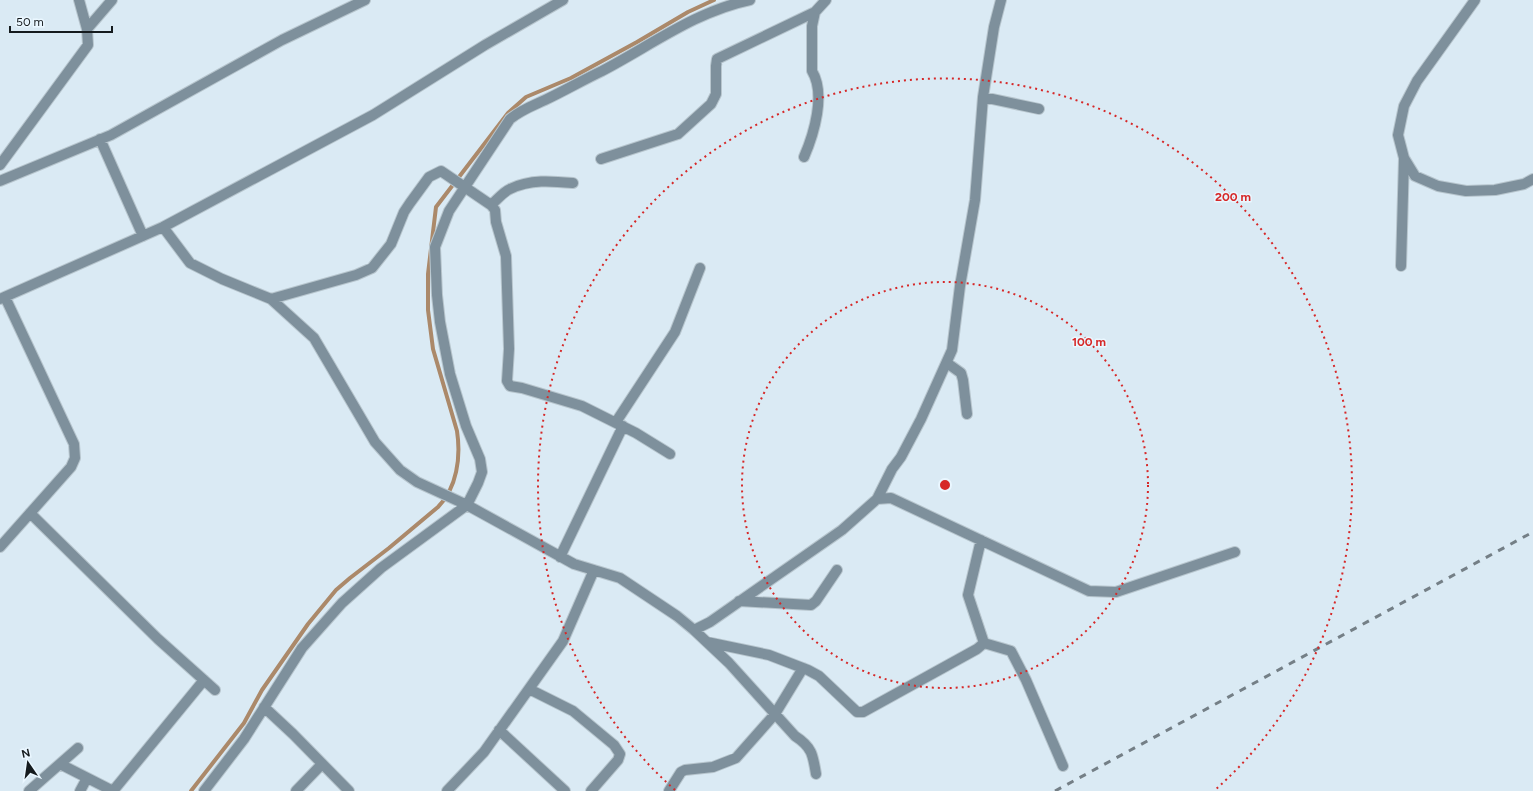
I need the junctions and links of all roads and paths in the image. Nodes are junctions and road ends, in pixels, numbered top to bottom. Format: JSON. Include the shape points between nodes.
{"nodes":[{"id":1,"x":79,"y":0,"type":"edge"},
{"id":2,"x":112,"y":0,"type":"edge"},
{"id":3,"x":365,"y":0,"type":"edge"},
{"id":4,"x":563,"y":0,"type":"edge"},
{"id":5,"x":750,"y":0,"type":"edge"},
{"id":6,"x":826,"y":0,"type":"edge"},
{"id":7,"x":1001,"y":0,"type":"edge"},
{"id":8,"x":1475,"y":0,"type":"edge"},
{"id":9,"x":815,"y":12,"type":"junction"},
{"id":10,"x":87,"y":29,"type":"junction"},
{"id":11,"x":983,"y":96,"type":"junction"},
{"id":12,"x":1039,"y":109,"type":"dead end"},
{"id":13,"x":100,"y":139,"type":"junction"},
{"id":14,"x":804,"y":158,"type":"dead end"},
{"id":15,"x":1404,"y":158,"type":"junction"},
{"id":16,"x":601,"y":159,"type":"dead end"},
{"id":17,"x":0,"y":165,"type":"edge"},
{"id":18,"x":1533,"y":179,"type":"edge"},
{"id":19,"x":0,"y":181,"type":"edge"},
{"id":20,"x":573,"y":183,"type":"dead end"},
{"id":21,"x":462,"y":186,"type":"junction"},
{"id":22,"x":491,"y":205,"type":"junction"},
{"id":23,"x":163,"y":227,"type":"junction"},
{"id":24,"x":143,"y":236,"type":"junction"},
{"id":25,"x":1401,"y":266,"type":"dead end"},
{"id":26,"x":700,"y":268,"type":"dead end"},
{"id":27,"x":3,"y":298,"type":"edge"},
{"id":28,"x":271,"y":299,"type":"junction"},
{"id":29,"x":946,"y":363,"type":"junction"},
{"id":30,"x":967,"y":414,"type":"dead end"},
{"id":31,"x":619,"y":424,"type":"junction"},
{"id":32,"x":670,"y":454,"type":"dead end"},
{"id":33,"x":877,"y":499,"type":"junction"},
{"id":34,"x":467,"y":505,"type":"junction"},
{"id":35,"x":30,"y":514,"type":"junction"},
{"id":36,"x":981,"y":540,"type":"junction"},
{"id":37,"x":0,"y":547,"type":"edge"},
{"id":38,"x":1235,"y":552,"type":"dead end"},
{"id":39,"x":560,"y":557,"type":"junction"},
{"id":40,"x":594,"y":570,"type":"junction"},
{"id":41,"x":837,"y":570,"type":"dead end"},
{"id":42,"x":739,"y":601,"type":"junction"},
{"id":43,"x":694,"y":630,"type":"junction"},
{"id":44,"x":707,"y":642,"type":"junction"},
{"id":45,"x":984,"y":643,"type":"junction"},
{"id":46,"x":803,"y":668,"type":"junction"},
{"id":47,"x":204,"y":680,"type":"junction"},
{"id":48,"x":529,"y":689,"type":"junction"},
{"id":49,"x":215,"y":690,"type":"dead end"},
{"id":50,"x":264,"y":707,"type":"junction"},
{"id":51,"x":775,"y":714,"type":"junction"},
{"id":52,"x":499,"y":730,"type":"junction"},
{"id":53,"x":78,"y":748,"type":"dead end"},
{"id":54,"x":60,"y":764,"type":"junction"},
{"id":55,"x":322,"y":764,"type":"junction"},
{"id":56,"x":1063,"y":766,"type":"dead end"},
{"id":57,"x":816,"y":774,"type":"dead end"},
{"id":58,"x":87,"y":778,"type":"junction"},
{"id":59,"x":28,"y":791,"type":"edge"},
{"id":60,"x":80,"y":791,"type":"edge"},
{"id":61,"x":113,"y":791,"type":"edge"},
{"id":62,"x":204,"y":791,"type":"edge"},
{"id":63,"x":296,"y":791,"type":"edge"},
{"id":64,"x":349,"y":791,"type":"edge"},
{"id":65,"x":447,"y":791,"type":"edge"},
{"id":66,"x":565,"y":791,"type":"edge"},
{"id":67,"x":591,"y":791,"type":"edge"},
{"id":68,"x":669,"y":791,"type":"edge"}],
"edges":[{"from":1,"to":10,"type":"street"},
{"from":2,"to":10,"type":"street"},
{"from":3,"to":13,"type":"street","via":[[282,40]]},
{"from":4,"to":23,"type":"street","via":[[373,115]]},
{"from":5,"to":21,"type":"street","via":[[709,12],[545,100],[521,110],[510,119]]},
{"from":6,"to":9,"type":"street"},
{"from":7,"to":11,"type":"street"},
{"from":8,"to":15,"type":"street","via":[[1417,80],[1404,106],[1398,135]]},
{"from":9,"to":14,"type":"street","via":[[812,26],[812,71],[819,99],[813,136]]},
{"from":9,"to":16,"type":"street","via":[[717,59],[716,94],[711,104],[678,134]]},
{"from":10,"to":17,"type":"street","via":[[88,45]]},
{"from":11,"to":12,"type":"street"},
{"from":11,"to":29,"type":"street","via":[[975,200],[952,350]]},
{"from":13,"to":19,"type":"street"},
{"from":13,"to":24,"type":"street"},
{"from":15,"to":18,"type":"street","via":[[1415,176],[1438,186],[1466,192],[1495,190],[1524,184]]},
{"from":15,"to":25,"type":"street"},
{"from":20,"to":22,"type":"street","via":[[548,181],[521,185],[509,189]]},
{"from":21,"to":22,"type":"street"},
{"from":21,"to":28,"type":"street","via":[[441,171],[429,177],[404,212],[391,244],[372,268]]},
{"from":21,"to":34,"type":"street","via":[[437,242],[435,264],[440,322],[450,374],[466,426],[480,459],[482,472]]},
{"from":22,"to":31,"type":"street","via":[[495,210],[506,256],[509,349],[507,381],[510,386],[575,404]]},
{"from":23,"to":24,"type":"street"},
{"from":23,"to":28,"type":"street","via":[[190,263]]},
{"from":24,"to":27,"type":"street"},
{"from":26,"to":31,"type":"street","via":[[675,332]]},
{"from":27,"to":35,"type":"street","via":[[75,452],[71,467]]},
{"from":28,"to":34,"type":"street","via":[[314,338],[375,442],[400,470],[417,482]]},
{"from":29,"to":30,"type":"street","via":[[961,373]]},
{"from":29,"to":33,"type":"street","via":[[921,419]]},
{"from":31,"to":32,"type":"street"},
{"from":31,"to":39,"type":"street"},
{"from":33,"to":36,"type":"street","via":[[891,498]]},
{"from":33,"to":42,"type":"street","via":[[842,530]]},
{"from":34,"to":39,"type":"street"},
{"from":34,"to":50,"type":"street","via":[[381,568],[342,603],[302,648]]},
{"from":35,"to":37,"type":"street"},
{"from":35,"to":47,"type":"street","via":[[158,639]]},
{"from":36,"to":38,"type":"street","via":[[1089,591],[1116,592]]},
{"from":36,"to":45,"type":"street","via":[[968,595]]},
{"from":39,"to":40,"type":"street"},
{"from":40,"to":43,"type":"street","via":[[620,578]]},
{"from":40,"to":48,"type":"street","via":[[563,641]]},
{"from":41,"to":42,"type":"street","via":[[811,605]]},
{"from":42,"to":43,"type":"street"},
{"from":43,"to":44,"type":"street"},
{"from":44,"to":46,"type":"street","via":[[769,655]]},
{"from":44,"to":51,"type":"street"},
{"from":45,"to":46,"type":"street","via":[[863,712],[857,712],[819,676]]},
{"from":45,"to":56,"type":"street","via":[[1011,651]]},
{"from":46,"to":51,"type":"street"},
{"from":47,"to":49,"type":"street"},
{"from":47,"to":61,"type":"street"},
{"from":48,"to":52,"type":"street"},
{"from":48,"to":67,"type":"street","via":[[573,711],[614,745],[620,754],[618,760]]},
{"from":50,"to":55,"type":"street"},
{"from":50,"to":62,"type":"street","via":[[244,739]]},
{"from":51,"to":57,"type":"street","via":[[795,736],[805,742],[812,753]]},
{"from":51,"to":68,"type":"street","via":[[736,758],[713,767],[684,770]]},
{"from":52,"to":65,"type":"street","via":[[484,752]]},
{"from":52,"to":66,"type":"street"},
{"from":53,"to":54,"type":"street"},
{"from":54,"to":58,"type":"street"},
{"from":54,"to":59,"type":"street"},
{"from":55,"to":63,"type":"street"},
{"from":55,"to":64,"type":"street"},
{"from":58,"to":60,"type":"street"},
{"from":58,"to":61,"type":"street"}]}
